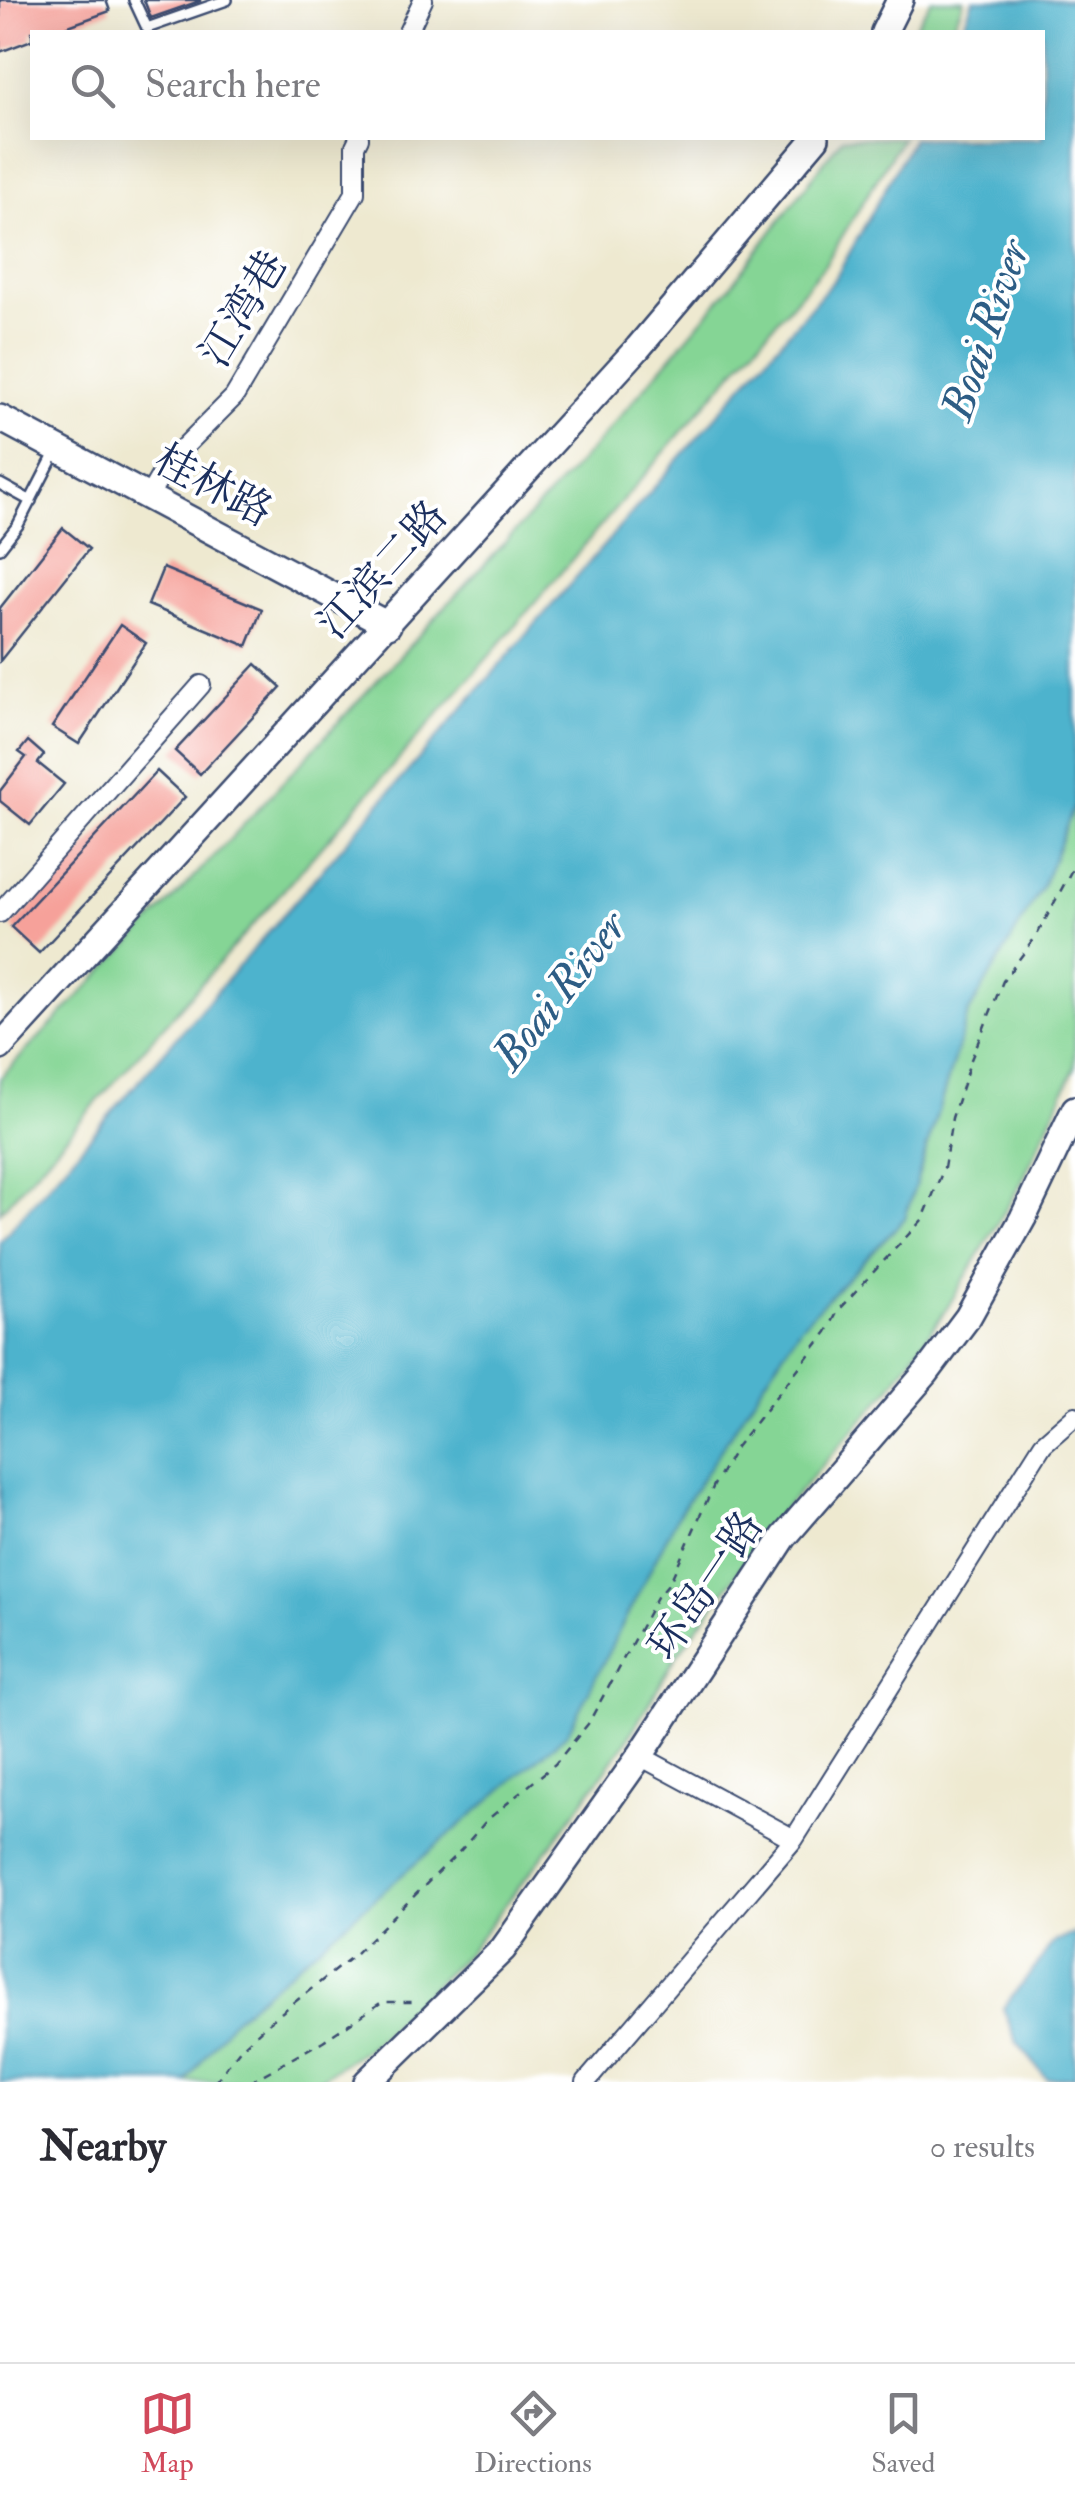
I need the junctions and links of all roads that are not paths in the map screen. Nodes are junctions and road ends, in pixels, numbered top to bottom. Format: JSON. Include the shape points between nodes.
{"nodes":[{"id":1,"x":134,"y":0,"type":"edge"},
{"id":2,"x":227,"y":0,"type":"edge"},
{"id":3,"x":424,"y":0,"type":"edge"},
{"id":4,"x":900,"y":0,"type":"edge"},
{"id":5,"x":409,"y":30,"type":"edge"},
{"id":6,"x":885,"y":30,"type":"edge"},
{"id":7,"x":358,"y":140,"type":"edge"},
{"id":8,"x":814,"y":140,"type":"edge"},
{"id":9,"x":0,"y":418,"type":"edge"},
{"id":10,"x":57,"y":449,"type":"junction"},
{"id":11,"x":0,"y":484,"type":"edge"},
{"id":12,"x":148,"y":497,"type":"junction"},
{"id":13,"x":31,"y":500,"type":"junction"},
{"id":14,"x":0,"y":548,"type":"edge"},
{"id":15,"x":388,"y":625,"type":"junction"},
{"id":16,"x":201,"y":686,"type":"dead end"},
{"id":17,"x":0,"y":913,"type":"edge"},
{"id":18,"x":0,"y":1048,"type":"edge"},
{"id":19,"x":1075,"y":1109,"type":"edge"},
{"id":20,"x":1075,"y":1416,"type":"edge"},
{"id":21,"x":640,"y":1756,"type":"junction"},
{"id":22,"x":794,"y":1839,"type":"junction"},
{"id":23,"x":380,"y":2079,"type":"edge"},
{"id":24,"x":586,"y":2082,"type":"edge"}],
"edges":[{"from":1,"to":2,"type":"lane","via":[[147,28]]},
{"from":3,"to":5,"type":"street"},
{"from":4,"to":6,"type":"street"},
{"from":7,"to":12,"type":"street","name":"江湾巷","via":[[355,193],[234,396],[168,464]]},
{"from":8,"to":15,"type":"street","name":"江滨二路"},
{"from":9,"to":10,"type":"street","name":"桂林路"},
{"from":10,"to":12,"type":"street","name":"桂林路"},
{"from":10,"to":13,"type":"lane"},
{"from":11,"to":13,"type":"lane"},
{"from":12,"to":15,"type":"street","name":"桂林路"},
{"from":13,"to":14,"type":"lane"},
{"from":15,"to":18,"type":"street","name":"江滨二路"},
{"from":16,"to":17,"type":"street"},
{"from":19,"to":21,"type":"street","name":"环岛一路","via":[[968,1318],[784,1537]]},
{"from":20,"to":22,"type":"street","via":[[1043,1444]]},
{"from":21,"to":22,"type":"street"},
{"from":21,"to":23,"type":"street","name":"环岛一路","via":[[503,1949]]},
{"from":22,"to":24,"type":"street"}]}
